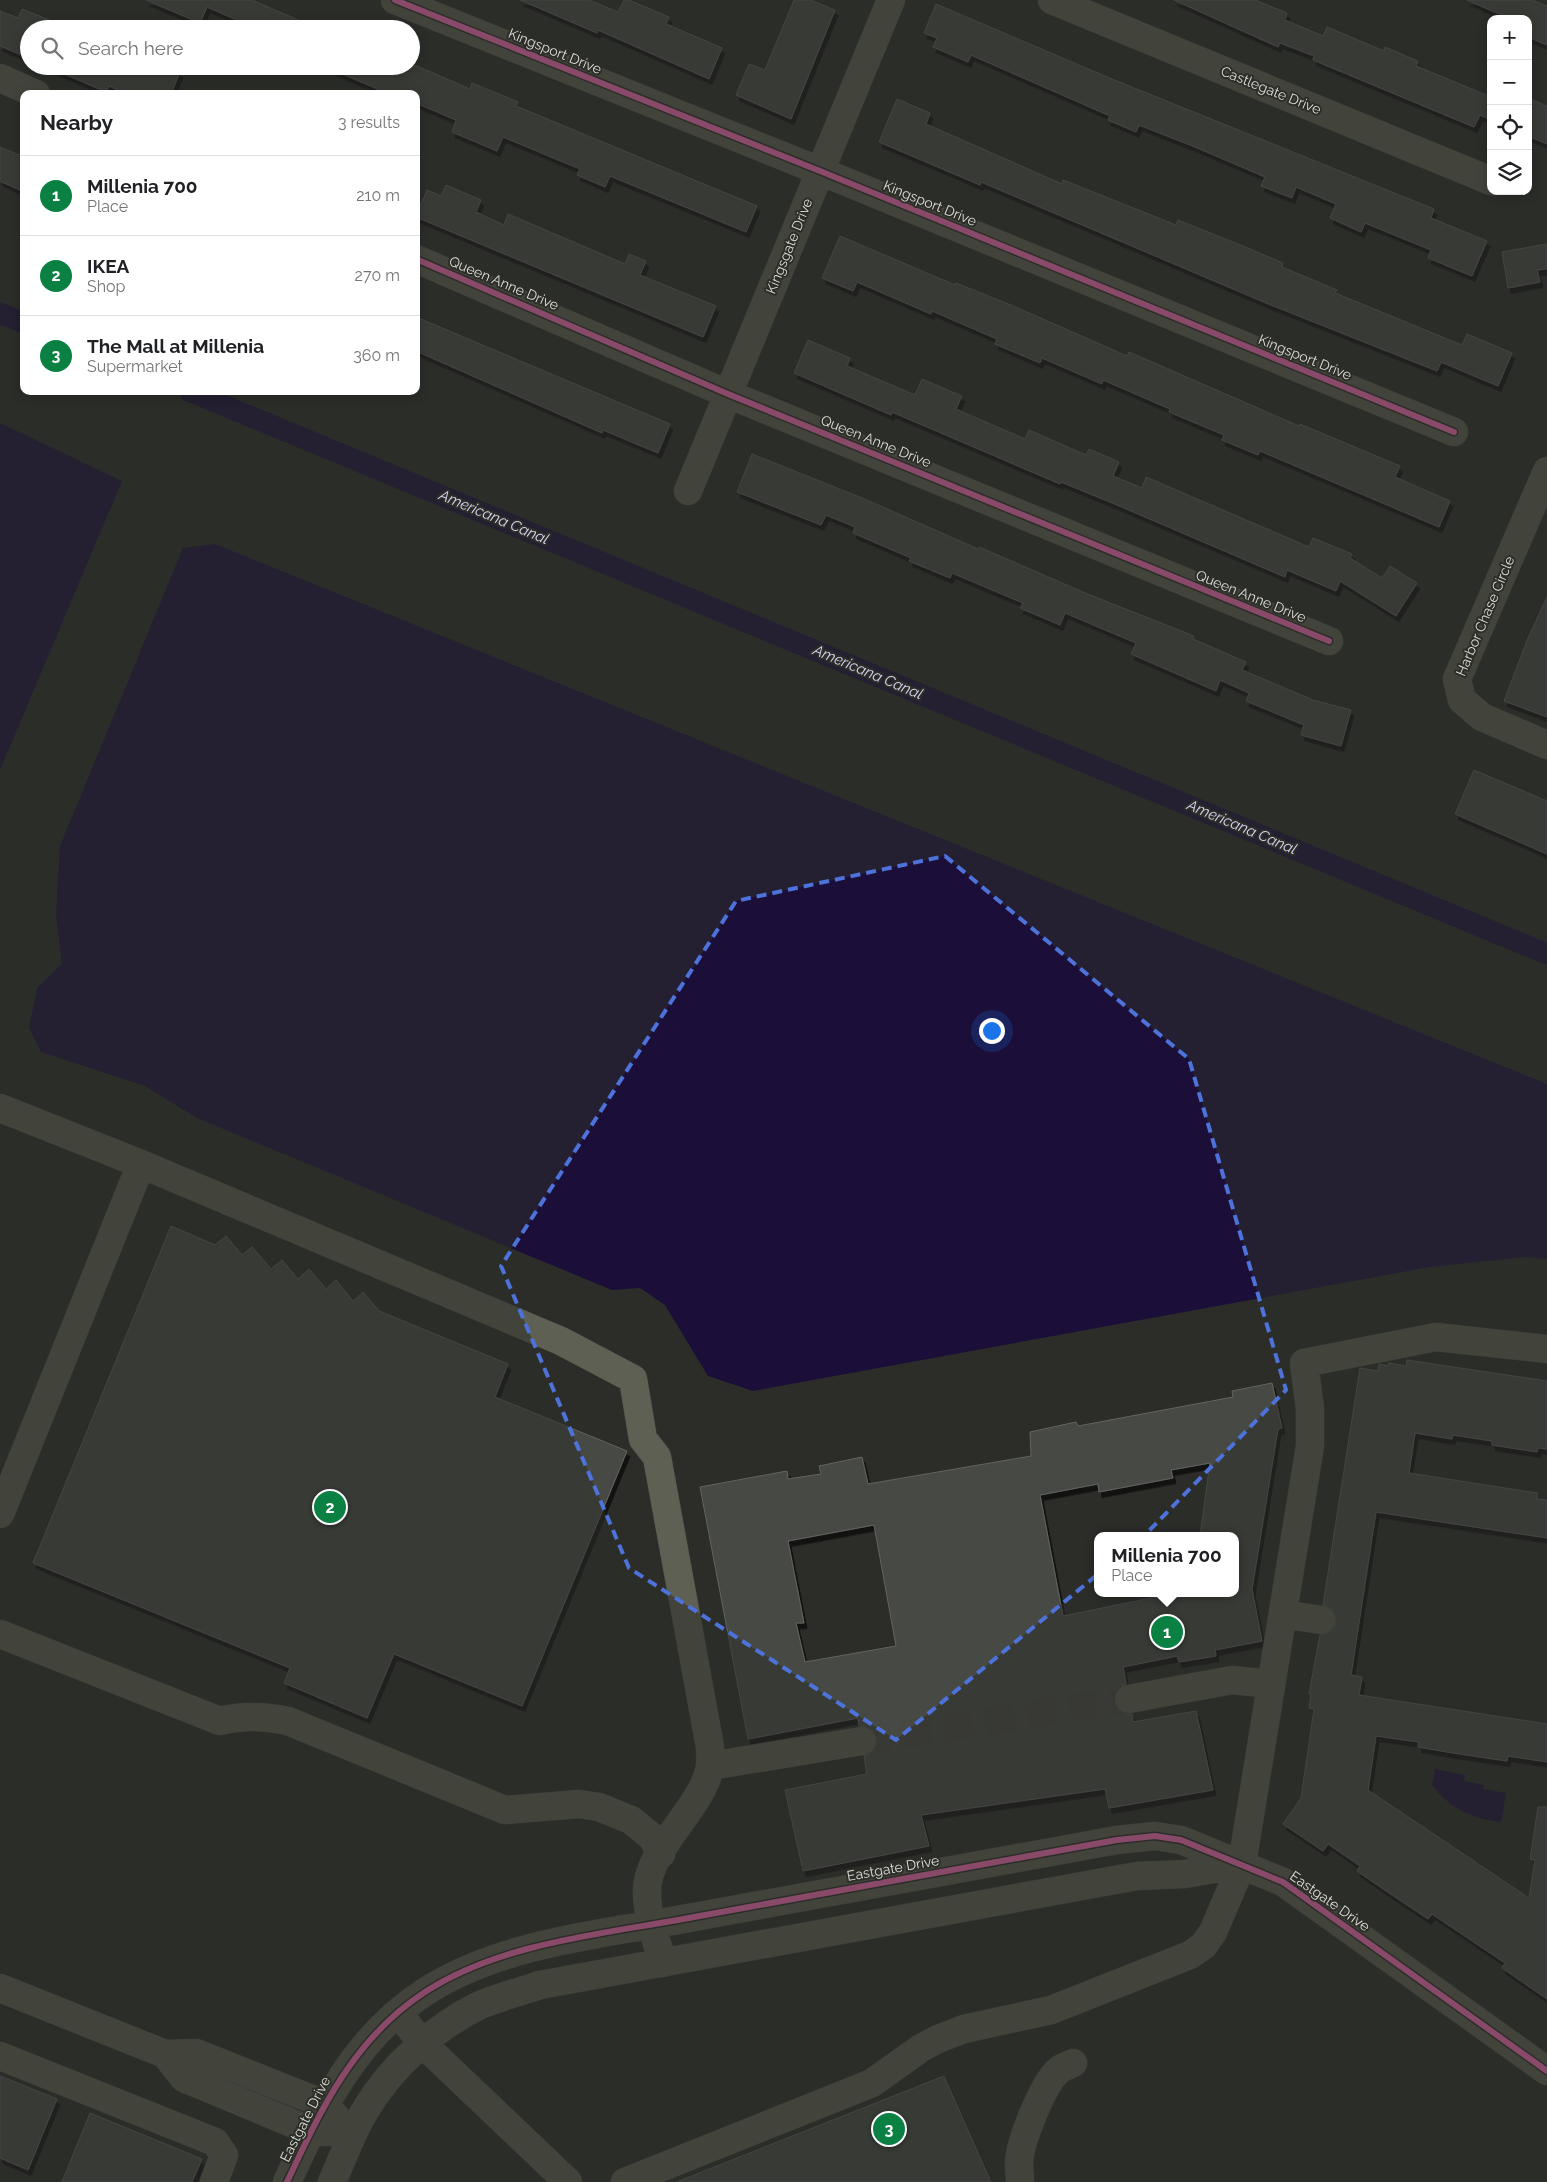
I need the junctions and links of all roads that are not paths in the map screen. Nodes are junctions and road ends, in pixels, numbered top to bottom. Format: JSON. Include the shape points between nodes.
{"nodes":[{"id":1,"x":395,"y":0,"type":"edge"},
{"id":2,"x":891,"y":0,"type":"edge"},
{"id":3,"x":1052,"y":0,"type":"edge"},
{"id":4,"x":0,"y":78,"type":"edge"},
{"id":5,"x":27,"y":90,"type":"edge"},
{"id":6,"x":820,"y":171,"type":"junction"},
{"id":7,"x":1487,"y":179,"type":"edge"},
{"id":8,"x":420,"y":261,"type":"edge"},
{"id":9,"x":728,"y":394,"type":"junction"},
{"id":10,"x":1454,"y":432,"type":"dead end"},
{"id":11,"x":1547,"y":471,"type":"edge"},
{"id":12,"x":688,"y":491,"type":"dead end"},
{"id":13,"x":1329,"y":641,"type":"dead end"},
{"id":14,"x":1547,"y":745,"type":"edge"},
{"id":15,"x":0,"y":1108,"type":"edge"},
{"id":16,"x":141,"y":1164,"type":"junction"},
{"id":17,"x":1547,"y":1349,"type":"edge"},
{"id":18,"x":0,"y":1514,"type":"edge"},
{"id":19,"x":1283,"y":1614,"type":"junction"},
{"id":20,"x":1321,"y":1620,"type":"dead end"},
{"id":21,"x":0,"y":1634,"type":"edge"},
{"id":22,"x":1271,"y":1684,"type":"junction"},
{"id":23,"x":1129,"y":1698,"type":"tunnel mouth"},
{"id":24,"x":862,"y":1741,"type":"tunnel mouth"},
{"id":25,"x":710,"y":1766,"type":"junction"},
{"id":26,"x":1050,"y":1852,"type":"junction"},
{"id":27,"x":661,"y":1854,"type":"junction"},
{"id":28,"x":1242,"y":1864,"type":"junction"},
{"id":29,"x":1062,"y":1891,"type":"junction"},
{"id":30,"x":652,"y":1925,"type":"junction"},
{"id":31,"x":663,"y":1963,"type":"junction"},
{"id":32,"x":0,"y":1988,"type":"edge"},
{"id":33,"x":398,"y":2013,"type":"junction"},
{"id":34,"x":423,"y":2044,"type":"junction"},
{"id":35,"x":165,"y":2054,"type":"junction"},
{"id":36,"x":0,"y":2056,"type":"edge"},
{"id":37,"x":1073,"y":2063,"type":"dead end"},
{"id":38,"x":1546,"y":2069,"type":"edge"},
{"id":39,"x":324,"y":2104,"type":"junction"},
{"id":40,"x":311,"y":2131,"type":"junction"},
{"id":41,"x":353,"y":2134,"type":"junction"},
{"id":42,"x":214,"y":2182,"type":"edge"},
{"id":43,"x":287,"y":2182,"type":"edge"},
{"id":44,"x":332,"y":2182,"type":"edge"},
{"id":45,"x":568,"y":2182,"type":"edge"},
{"id":46,"x":625,"y":2182,"type":"edge"},
{"id":47,"x":1020,"y":2182,"type":"edge"}],
"edges":[{"from":1,"to":6,"type":"street","name":"Kingsport Drive"},
{"from":2,"to":6,"type":"street","name":"Kingsgate Drive"},
{"from":3,"to":7,"type":"street","name":"Castlegate Drive"},
{"from":4,"to":5,"type":"street"},
{"from":6,"to":9,"type":"street","name":"Kingsgate Drive"},
{"from":6,"to":10,"type":"street","name":"Kingsport Drive"},
{"from":8,"to":9,"type":"street","name":"Queen Anne Drive"},
{"from":9,"to":12,"type":"street","name":"Kingsgate Drive"},
{"from":9,"to":13,"type":"street","name":"Queen Anne Drive"},
{"from":11,"to":14,"type":"street","name":"Harbor Chase Circle","via":[[1457,679],[1462,700],[1482,717]]},
{"from":15,"to":16,"type":"street"},
{"from":16,"to":18,"type":"street"},
{"from":16,"to":25,"type":"street","via":[[561,1341],[633,1379],[644,1439],[657,1457],[710,1747]]},
{"from":17,"to":19,"type":"street","via":[[1436,1337],[1304,1363],[1310,1409],[1310,1446]]},
{"from":19,"to":20,"type":"street"},
{"from":19,"to":22,"type":"street"},
{"from":21,"to":27,"type":"street","via":[[220,1722],[238,1716],[288,1721],[505,1810],[579,1804],[599,1807],[630,1820],[652,1836]]},
{"from":22,"to":23,"type":"street","via":[[1232,1680]]},
{"from":22,"to":28,"type":"street"},
{"from":24,"to":25,"type":"street"},
{"from":25,"to":27,"type":"street","via":[[700,1790]]},
{"from":26,"to":28,"type":"street","name":"Eastgate Drive","via":[[1155,1836],[1181,1840]]},
{"from":26,"to":29,"type":"street"},
{"from":26,"to":30,"type":"street","name":"Eastgate Drive"},
{"from":27,"to":30,"type":"street","via":[[652,1869],[647,1891]]},
{"from":28,"to":29,"type":"street","via":[[1185,1874],[1137,1876]]},
{"from":28,"to":38,"type":"street","name":"Eastgate Drive","via":[[1283,1882]]},
{"from":28,"to":46,"type":"street","via":[[1214,1932],[1190,1955],[1051,2010],[964,2028],[921,2048],[872,2083]]},
{"from":29,"to":31,"type":"street"},
{"from":30,"to":31,"type":"street"},
{"from":30,"to":33,"type":"street","name":"Eastgate Drive","via":[[515,1952],[482,1962],[423,1993]]},
{"from":31,"to":34,"type":"street","via":[[510,1994],[479,2006]]},
{"from":32,"to":35,"type":"street"},
{"from":33,"to":34,"type":"street"},
{"from":33,"to":39,"type":"street","name":"Eastgate Drive","via":[[365,2044]]},
{"from":34,"to":41,"type":"street","via":[[383,2084]]},
{"from":34,"to":45,"type":"street"},
{"from":35,"to":39,"type":"street","via":[[196,2053]]},
{"from":35,"to":40,"type":"street","via":[[184,2078]]},
{"from":36,"to":42,"type":"street","via":[[215,2142],[224,2155]]},
{"from":37,"to":47,"type":"street","via":[[1060,2070],[1040,2098],[1021,2154]]},
{"from":39,"to":40,"type":"street","name":"Eastgate Drive"},
{"from":39,"to":41,"type":"street"},
{"from":40,"to":41,"type":"street"},
{"from":40,"to":43,"type":"street","name":"Eastgate Drive"},
{"from":41,"to":44,"type":"street"}]}
